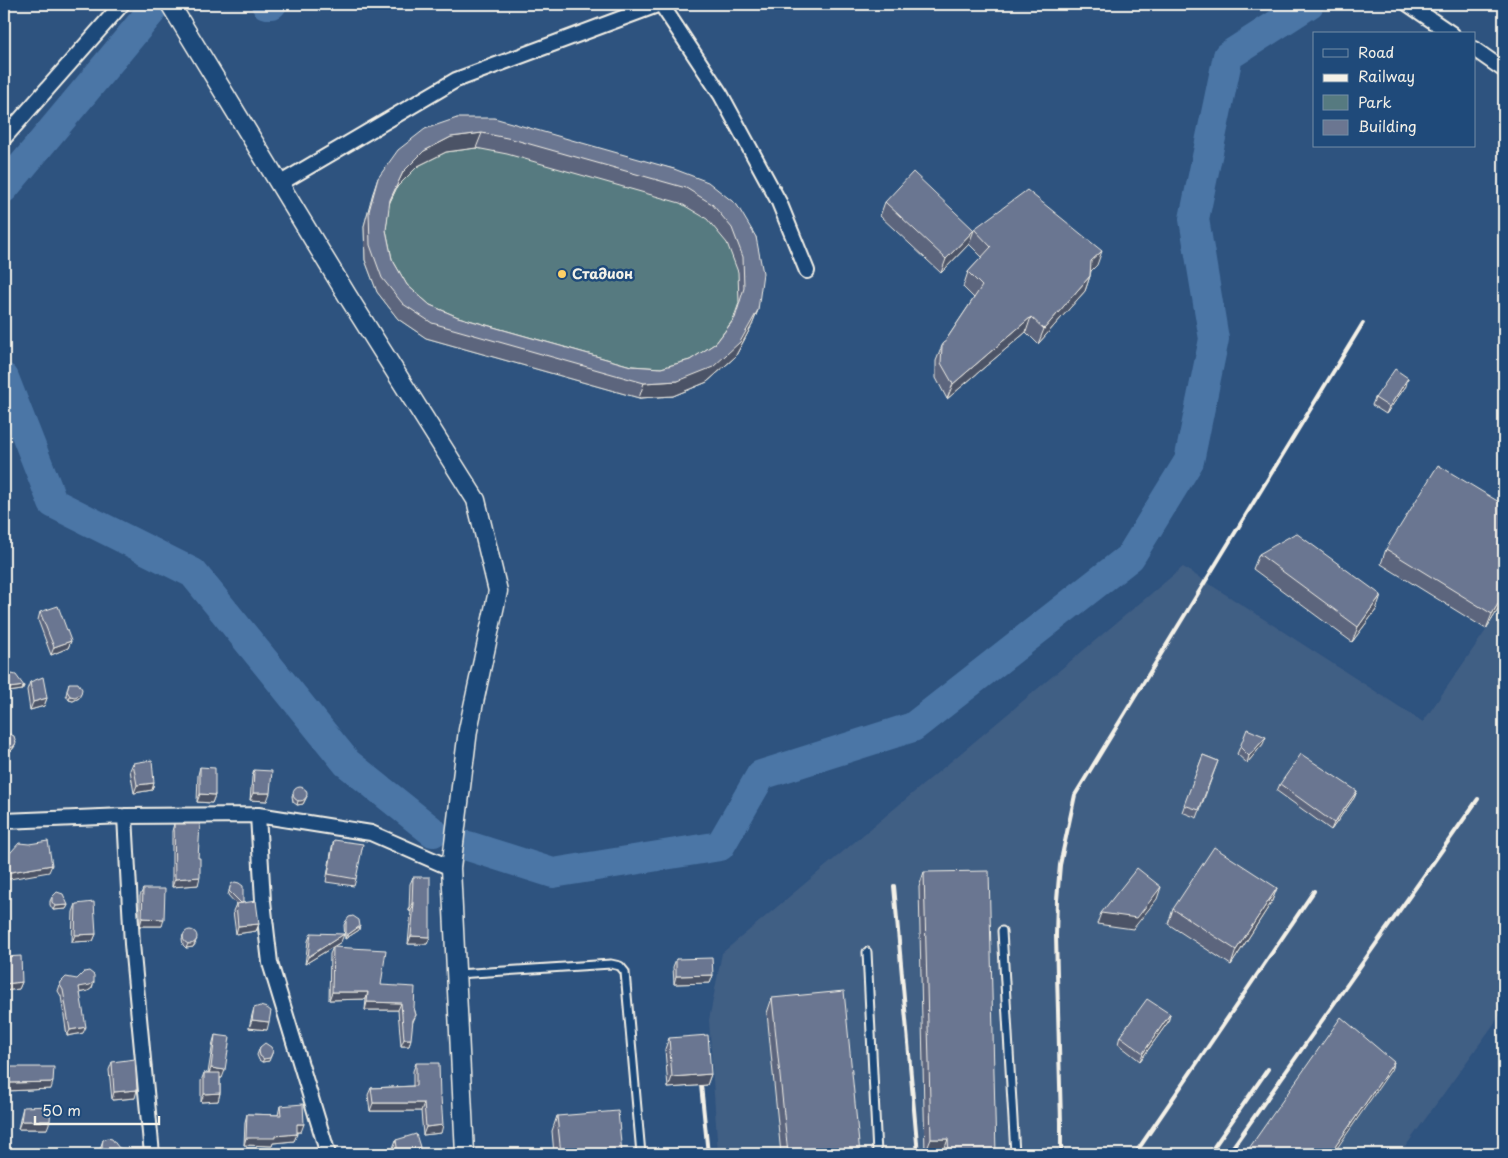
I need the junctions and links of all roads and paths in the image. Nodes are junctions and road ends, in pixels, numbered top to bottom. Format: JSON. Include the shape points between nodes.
{"nodes":[{"id":1,"x":122,"y":4,"type":"edge"},
{"id":2,"x":170,"y":4,"type":"edge"},
{"id":3,"x":661,"y":4,"type":"edge"},
{"id":4,"x":1408,"y":4,"type":"edge"},
{"id":5,"x":1449,"y":32,"type":"edge"},
{"id":6,"x":1476,"y":50,"type":"edge"},
{"id":7,"x":1504,"y":70,"type":"edge"},
{"id":8,"x":4,"y":138,"type":"edge"},
{"id":9,"x":279,"y":184,"type":"junction"},
{"id":10,"x":807,"y":271,"type":"dead end"},
{"id":11,"x":258,"y":815,"type":"junction"},
{"id":12,"x":125,"y":816,"type":"junction"},
{"id":13,"x":4,"y":821,"type":"edge"},
{"id":14,"x":451,"y":868,"type":"junction"},
{"id":15,"x":1002,"y":931,"type":"dead end"},
{"id":16,"x":867,"y":952,"type":"dead end"},
{"id":17,"x":456,"y":974,"type":"junction"},
{"id":18,"x":152,"y":1154,"type":"edge"},
{"id":19,"x":328,"y":1154,"type":"edge"},
{"id":20,"x":465,"y":1154,"type":"edge"},
{"id":21,"x":641,"y":1154,"type":"edge"},
{"id":22,"x":876,"y":1154,"type":"edge"},
{"id":23,"x":1016,"y":1154,"type":"edge"}],
"edges":[{"from":1,"to":8,"type":"street"},
{"from":2,"to":9,"type":"street"},
{"from":3,"to":9,"type":"street","via":[[456,80]]},
{"from":3,"to":10,"type":"street","via":[[721,95],[775,194]]},
{"from":4,"to":5,"type":"street"},
{"from":6,"to":7,"type":"street"},
{"from":9,"to":14,"type":"street","via":[[476,500],[498,591],[468,730]]},
{"from":11,"to":12,"type":"street"},
{"from":11,"to":14,"type":"street","via":[[371,833]]},
{"from":11,"to":19,"type":"street","via":[[270,963]]},
{"from":12,"to":13,"type":"street"},
{"from":12,"to":18,"type":"street","via":[[132,944]]},
{"from":14,"to":17,"type":"street"},
{"from":15,"to":23,"type":"lane"},
{"from":16,"to":22,"type":"lane"},
{"from":17,"to":20,"type":"street"},
{"from":17,"to":21,"type":"lane","via":[[620,966],[625,972]]}]}
